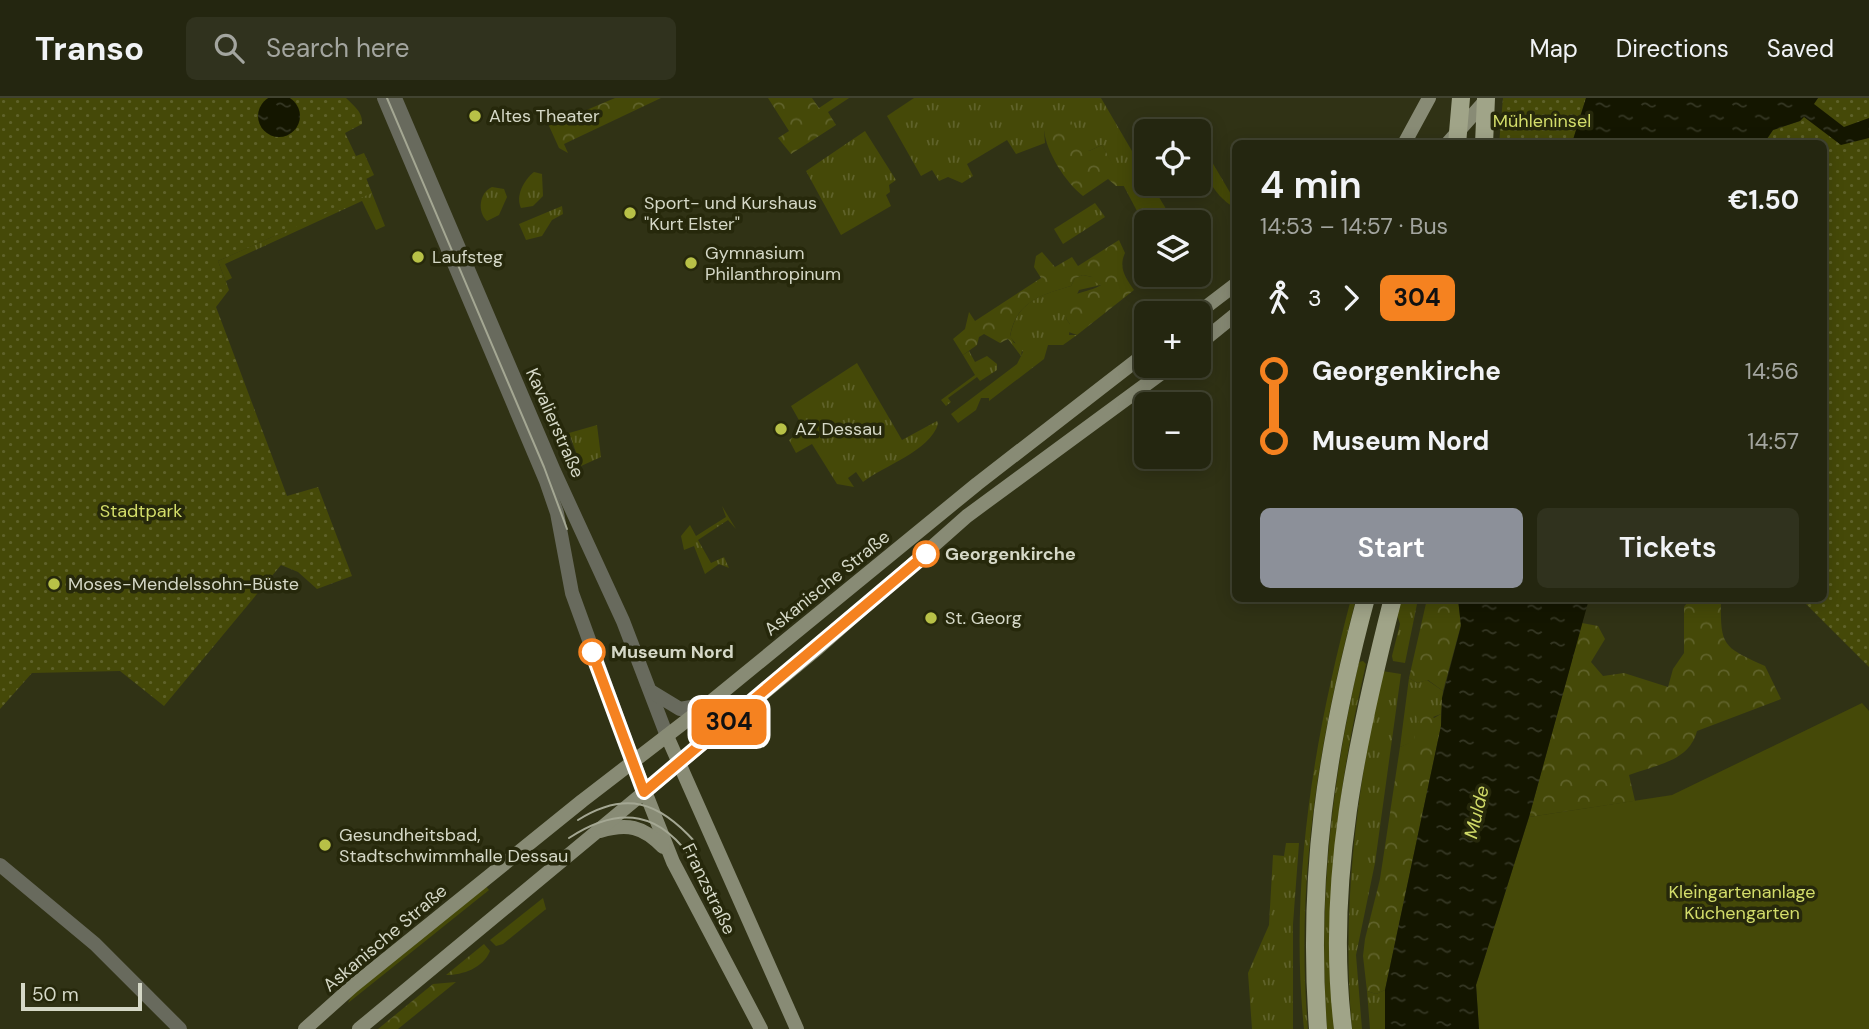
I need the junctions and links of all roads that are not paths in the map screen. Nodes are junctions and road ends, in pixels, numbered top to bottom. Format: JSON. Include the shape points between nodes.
{"nodes":[{"id":1,"x":384,"y":98,"type":"edge"},
{"id":2,"x":395,"y":98,"type":"edge"},
{"id":3,"x":1429,"y":98,"type":"edge"},
{"id":4,"x":1461,"y":98,"type":"edge"},
{"id":5,"x":1486,"y":99,"type":"edge"},
{"id":6,"x":1406,"y":140,"type":"edge"},
{"id":7,"x":1454,"y":140,"type":"edge"},
{"id":8,"x":1484,"y":140,"type":"edge"},
{"id":9,"x":1232,"y":287,"type":"edge"},
{"id":10,"x":1211,"y":303,"type":"edge"},
{"id":11,"x":1232,"y":317,"type":"edge"},
{"id":12,"x":1211,"y":334,"type":"edge"},
{"id":13,"x":1134,"y":363,"type":"edge"},
{"id":14,"x":1155,"y":378,"type":"edge"},
{"id":15,"x":1365,"y":602,"type":"edge"},
{"id":16,"x":1392,"y":602,"type":"edge"},
{"id":17,"x":652,"y":692,"type":"junction"},
{"id":18,"x":708,"y":704,"type":"junction"},
{"id":19,"x":667,"y":736,"type":"junction"},
{"id":20,"x":633,"y":761,"type":"junction"},
{"id":21,"x":678,"y":764,"type":"junction"},
{"id":22,"x":644,"y":792,"type":"junction"},
{"id":23,"x":595,"y":832,"type":"junction"},
{"id":24,"x":670,"y":854,"type":"junction"},
{"id":25,"x":0,"y":865,"type":"edge"},
{"id":26,"x":180,"y":1029,"type":"edge"},
{"id":27,"x":305,"y":1029,"type":"edge"},
{"id":28,"x":359,"y":1029,"type":"edge"},
{"id":29,"x":761,"y":1029,"type":"edge"},
{"id":30,"x":797,"y":1029,"type":"edge"},
{"id":31,"x":1318,"y":1029,"type":"edge"},
{"id":32,"x":1343,"y":1029,"type":"edge"}],
"edges":[{"from":1,"to":20,"type":"street","name":"Kavalierstraße","via":[[546,481],[572,593]]},
{"from":2,"to":17,"type":"street","name":"Kavalierstraße"},
{"from":3,"to":6,"type":"main road"},
{"from":4,"to":7,"type":"main road"},
{"from":5,"to":7,"type":"main road"},
{"from":5,"to":8,"type":"main road"},
{"from":9,"to":10,"type":"main road"},
{"from":11,"to":12,"type":"main road"},
{"from":13,"to":18,"type":"main road","name":"Askanische Straße","via":[[977,484]]},
{"from":14,"to":21,"type":"main road","via":[[967,516]]},
{"from":15,"to":31,"type":"main road","via":[[1338,712],[1319,831],[1314,937]]},
{"from":16,"to":32,"type":"main road","via":[[1349,794],[1340,906]]},
{"from":17,"to":18,"type":"street","via":[[680,709]]},
{"from":17,"to":19,"type":"street","name":"Kavalierstraße"},
{"from":18,"to":19,"type":"main road","name":"Askanische Straße"},
{"from":19,"to":20,"type":"main road","name":"Askanische Straße"},
{"from":19,"to":21,"type":"main road","name":"Kavalierstraße"},
{"from":20,"to":22,"type":"main road","name":"Franzstraße"},
{"from":20,"to":27,"type":"main road","name":"Askanische Straße"},
{"from":21,"to":22,"type":"main road"},
{"from":21,"to":30,"type":"main road","name":"Franzstraße"},
{"from":22,"to":23,"type":"main road"},
{"from":22,"to":24,"type":"main road","name":"Franzstraße"},
{"from":23,"to":24,"type":"main road","via":[[636,827]]},
{"from":23,"to":28,"type":"main road"},
{"from":24,"to":29,"type":"main road","name":"Franzstraße"},
{"from":25,"to":26,"type":"street","via":[[94,944]]}]}
